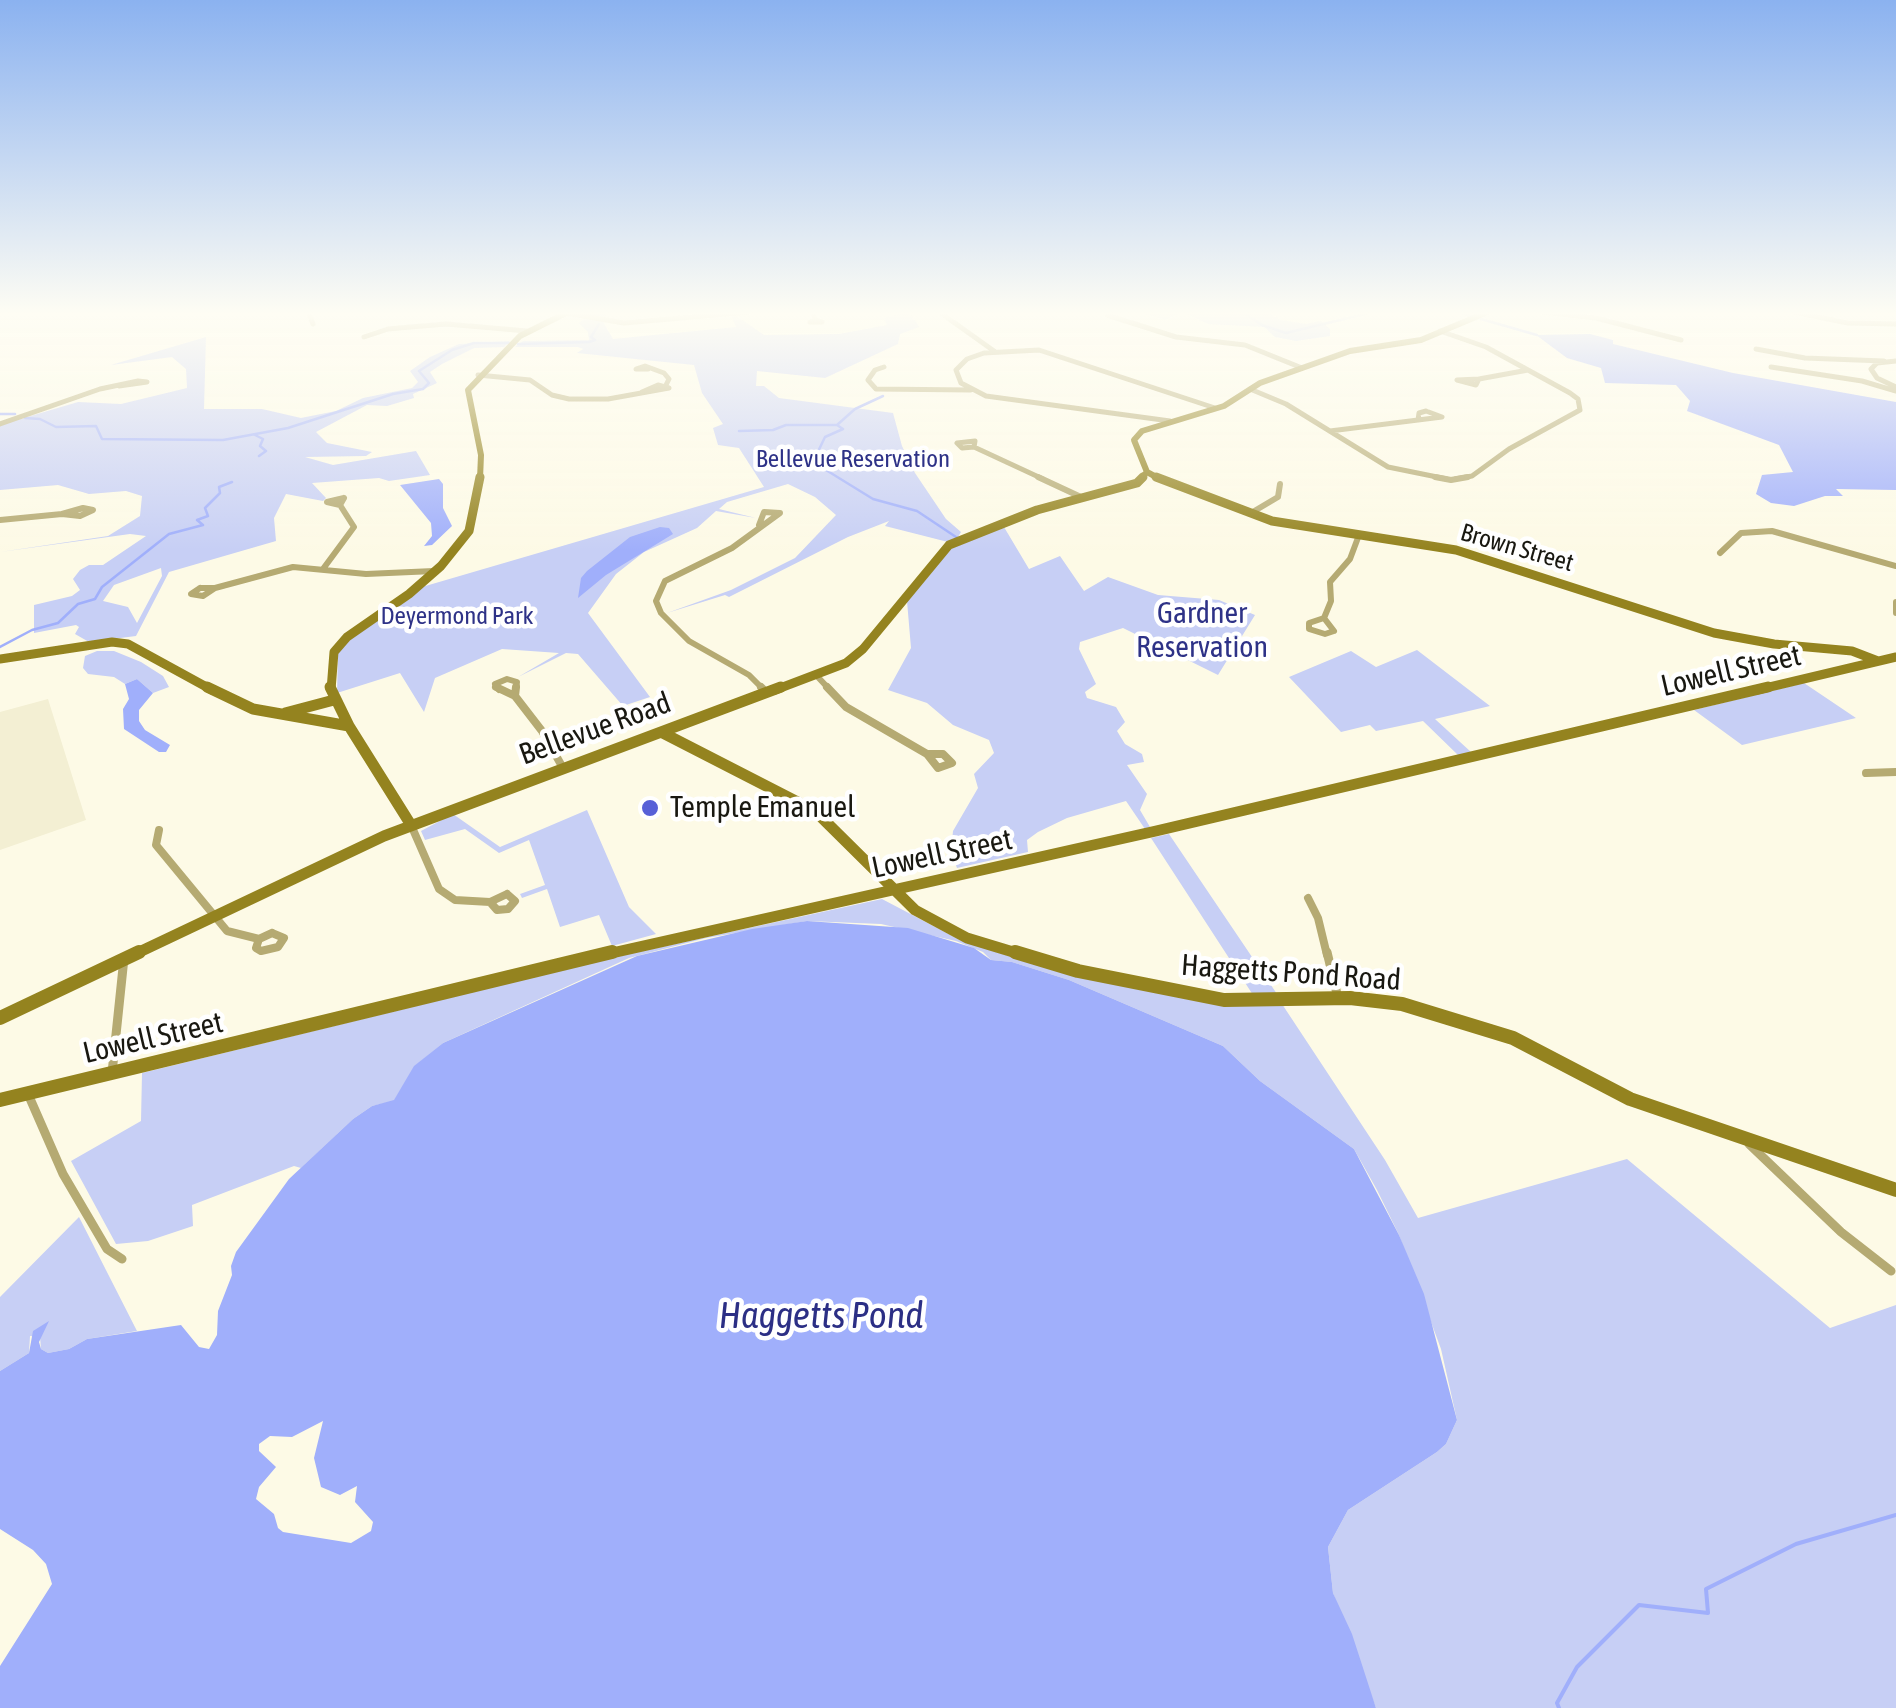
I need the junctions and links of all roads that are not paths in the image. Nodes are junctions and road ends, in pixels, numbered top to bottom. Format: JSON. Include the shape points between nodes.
{"nodes":[{"id":1,"x":104,"y":391,"type":"edge"},
{"id":2,"x":468,"y":391,"type":"edge"},
{"id":3,"x":546,"y":391,"type":"edge"},
{"id":4,"x":657,"y":391,"type":"edge"},
{"id":5,"x":973,"y":391,"type":"edge"},
{"id":6,"x":1165,"y":391,"type":"edge"},
{"id":7,"x":1245,"y":391,"type":"edge"},
{"id":8,"x":1257,"y":391,"type":"edge"},
{"id":9,"x":1565,"y":391,"type":"edge"},
{"id":10,"x":1215,"y":408,"type":"junction"},
{"id":11,"x":1418,"y":420,"type":"dead end"},
{"id":12,"x":1170,"y":421,"type":"junction"},
{"id":13,"x":0,"y":424,"type":"edge"},
{"id":14,"x":1330,"y":431,"type":"junction"},
{"id":15,"x":974,"y":446,"type":"dead end"},
{"id":16,"x":1147,"y":472,"type":"junction"},
{"id":17,"x":1280,"y":484,"type":"dead end"},
{"id":18,"x":1130,"y":485,"type":"junction"},
{"id":19,"x":1185,"y":490,"type":"junction"},
{"id":20,"x":1081,"y":497,"type":"junction"},
{"id":21,"x":340,"y":506,"type":"dead end"},
{"id":22,"x":62,"y":514,"type":"dead end"},
{"id":23,"x":1250,"y":514,"type":"junction"},
{"id":24,"x":0,"y":520,"type":"edge"},
{"id":25,"x":760,"y":525,"type":"dead end"},
{"id":26,"x":1358,"y":534,"type":"junction"},
{"id":27,"x":1720,"y":552,"type":"dead end"},
{"id":28,"x":1896,"y":566,"type":"edge"},
{"id":29,"x":323,"y":569,"type":"junction"},
{"id":30,"x":434,"y":571,"type":"junction"},
{"id":31,"x":215,"y":588,"type":"dead end"},
{"id":32,"x":1896,"y":602,"type":"edge"},
{"id":33,"x":1896,"y":613,"type":"edge"},
{"id":34,"x":1324,"y":618,"type":"dead end"},
{"id":35,"x":1896,"y":657,"type":"edge"},
{"id":36,"x":0,"y":659,"type":"edge"},
{"id":37,"x":1878,"y":661,"type":"junction"},
{"id":38,"x":816,"y":676,"type":"junction"},
{"id":39,"x":768,"y":693,"type":"junction"},
{"id":40,"x":515,"y":696,"type":"dead end"},
{"id":41,"x":334,"y":700,"type":"junction"},
{"id":42,"x":281,"y":714,"type":"junction"},
{"id":43,"x":349,"y":726,"type":"junction"},
{"id":44,"x":661,"y":732,"type":"junction"},
{"id":45,"x":927,"y":754,"type":"dead end"},
{"id":46,"x":563,"y":768,"type":"junction"},
{"id":47,"x":1896,"y":772,"type":"edge"},
{"id":48,"x":1866,"y":773,"type":"dead end"},
{"id":49,"x":411,"y":825,"type":"junction"},
{"id":50,"x":160,"y":830,"type":"dead end"},
{"id":51,"x":896,"y":890,"type":"junction"},
{"id":52,"x":1308,"y":898,"type":"dead end"},
{"id":53,"x":490,"y":902,"type":"dead end"},
{"id":54,"x":213,"y":916,"type":"junction"},
{"id":55,"x":259,"y":939,"type":"dead end"},
{"id":56,"x":124,"y":958,"type":"junction"},
{"id":57,"x":1338,"y":998,"type":"junction"},
{"id":58,"x":2,"y":1014,"type":"edge"},
{"id":59,"x":112,"y":1074,"type":"junction"},
{"id":60,"x":28,"y":1094,"type":"junction"},
{"id":61,"x":0,"y":1100,"type":"edge"},
{"id":62,"x":1746,"y":1141,"type":"junction"},
{"id":63,"x":1896,"y":1190,"type":"edge"},
{"id":64,"x":122,"y":1258,"type":"dead end"},
{"id":65,"x":1891,"y":1271,"type":"dead end"}],
"edges":[{"from":1,"to":13,"type":"street"},
{"from":2,"to":30,"type":"street","via":[[481,441],[478,499],[469,531]]},
{"from":3,"to":4,"type":"street","via":[[569,399]]},
{"from":5,"to":12,"type":"street"},
{"from":6,"to":10,"type":"street"},
{"from":7,"to":10,"type":"street"},
{"from":8,"to":14,"type":"street"},
{"from":9,"to":14,"type":"street","via":[[1578,398],[1580,410],[1472,476],[1399,472]]},
{"from":10,"to":12,"type":"street"},
{"from":11,"to":14,"type":"street"},
{"from":12,"to":16,"type":"street","via":[[1138,432]]},
{"from":15,"to":20,"type":"street"},
{"from":16,"to":18,"type":"street","name":"Bellevue Road"},
{"from":16,"to":19,"type":"street","name":"Brown Street"},
{"from":17,"to":23,"type":"street","via":[[1278,497]]},
{"from":18,"to":19,"type":"street"},
{"from":18,"to":20,"type":"street","name":"Bellevue Road"},
{"from":19,"to":23,"type":"street","name":"Brown Street"},
{"from":20,"to":38,"type":"street","name":"Bellevue Road","via":[[949,545],[861,652]]},
{"from":21,"to":29,"type":"street","via":[[354,528]]},
{"from":22,"to":24,"type":"street"},
{"from":23,"to":26,"type":"street","name":"Brown Street"},
{"from":25,"to":39,"type":"street","via":[[732,548],[665,581],[656,601],[688,641]]},
{"from":26,"to":34,"type":"street","via":[[1348,562],[1330,582],[1332,601]]},
{"from":26,"to":37,"type":"street","name":"Brown Street","via":[[1476,556],[1735,638]]},
{"from":27,"to":28,"type":"street","via":[[1738,534],[1772,530]]},
{"from":29,"to":30,"type":"street"},
{"from":29,"to":31,"type":"street","via":[[283,568]]},
{"from":30,"to":41,"type":"street","via":[[334,652]]},
{"from":32,"to":33,"type":"street"},
{"from":35,"to":37,"type":"street","name":"Lowell Street"},
{"from":36,"to":42,"type":"street","via":[[128,644],[218,694]]},
{"from":37,"to":51,"type":"street","name":"Lowell Street"},
{"from":38,"to":39,"type":"street","name":"Bellevue Road"},
{"from":38,"to":45,"type":"street","via":[[846,707]]},
{"from":39,"to":44,"type":"street","name":"Bellevue Road"},
{"from":40,"to":46,"type":"street"},
{"from":41,"to":42,"type":"street"},
{"from":41,"to":43,"type":"street"},
{"from":42,"to":43,"type":"street"},
{"from":43,"to":49,"type":"street"},
{"from":44,"to":46,"type":"street","name":"Bellevue Road"},
{"from":44,"to":51,"type":"street","name":"Haggetts Pond Road","via":[[815,812]]},
{"from":46,"to":49,"type":"street","name":"Bellevue Road"},
{"from":47,"to":48,"type":"street"},
{"from":49,"to":53,"type":"street","via":[[443,893]]},
{"from":49,"to":54,"type":"street","name":"Bellevue Road"},
{"from":50,"to":54,"type":"street","via":[[156,845]]},
{"from":51,"to":57,"type":"street","name":"Haggetts Pond Road","via":[[915,910],[967,938],[1078,972],[1224,1000]]},
{"from":51,"to":59,"type":"street","name":"Lowell Street","via":[[674,936]]},
{"from":52,"to":57,"type":"street"},
{"from":54,"to":55,"type":"street","via":[[231,933]]},
{"from":54,"to":56,"type":"street","name":"Bellevue Road"},
{"from":56,"to":58,"type":"street","name":"Bellevue Road"},
{"from":56,"to":59,"type":"street"},
{"from":57,"to":62,"type":"street","name":"Haggetts Pond Road","via":[[1402,1004],[1500,1034],[1630,1099]]},
{"from":59,"to":60,"type":"street","name":"Lowell Street"},
{"from":60,"to":61,"type":"street","name":"Lowell Street"},
{"from":60,"to":64,"type":"street","via":[[107,1250]]},
{"from":62,"to":63,"type":"street","name":"Haggetts Pond Road"},
{"from":62,"to":65,"type":"street"}]}
